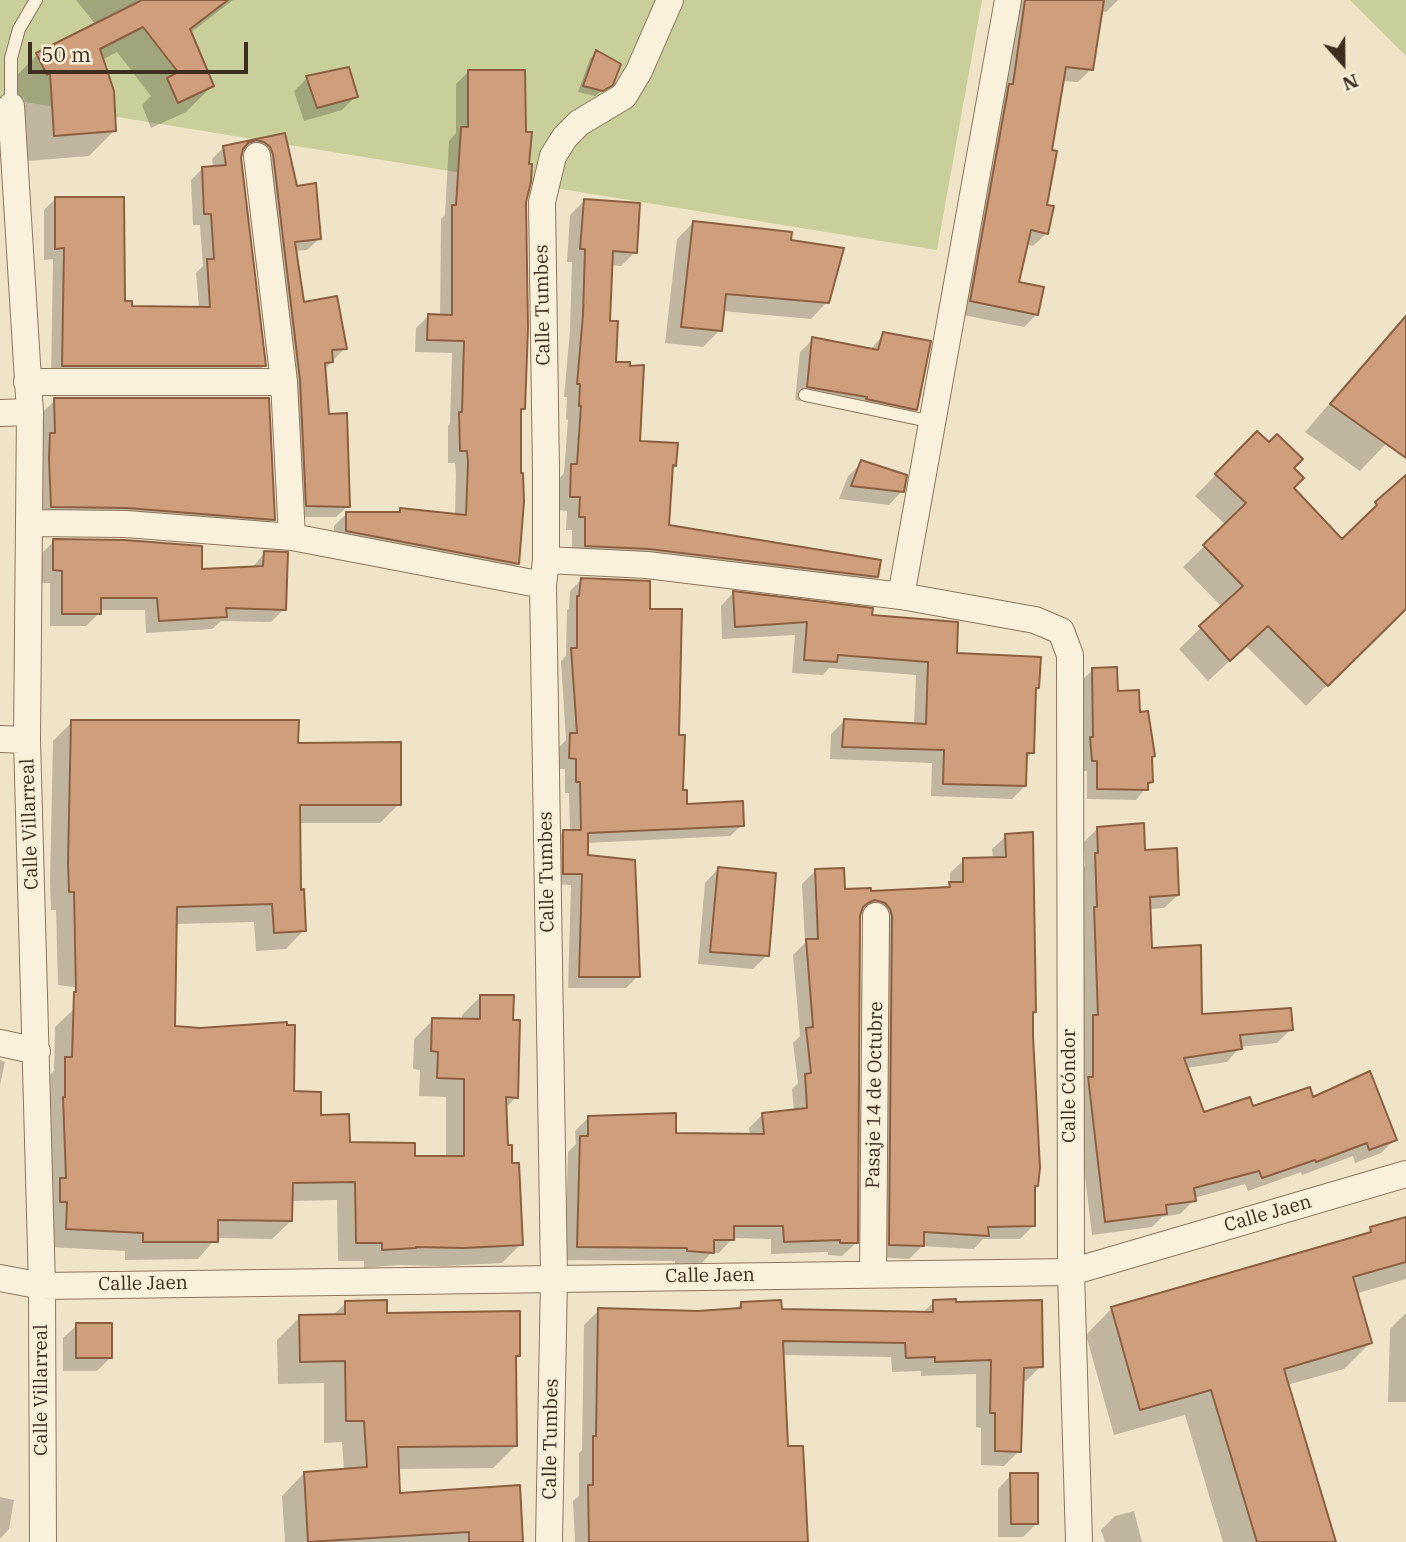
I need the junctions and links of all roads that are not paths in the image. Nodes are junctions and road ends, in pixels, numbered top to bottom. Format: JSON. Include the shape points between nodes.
{"nodes":[{"id":1,"x":36,"y":0,"type":"edge"},
{"id":2,"x":670,"y":0,"type":"edge"},
{"id":3,"x":1008,"y":0,"type":"edge"},
{"id":4,"x":11,"y":106,"type":"joint"},
{"id":5,"x":257,"y":156,"type":"dead end"},
{"id":6,"x":27,"y":382,"type":"junction"},
{"id":7,"x":285,"y":382,"type":"junction"},
{"id":8,"x":805,"y":395,"type":"dead end"},
{"id":9,"x":30,"y":412,"type":"junction"},
{"id":10,"x":0,"y":413,"type":"edge"},
{"id":11,"x":933,"y":422,"type":"junction"},
{"id":12,"x":30,"y":523,"type":"junction"},
{"id":13,"x":292,"y":537,"type":"junction"},
{"id":14,"x":545,"y":573,"type":"junction"},
{"id":15,"x":901,"y":596,"type":"junction"},
{"id":16,"x":0,"y":739,"type":"edge"},
{"id":17,"x":27,"y":740,"type":"junction"},
{"id":18,"x":877,"y":916,"type":"dead end"},
{"id":19,"x":0,"y":1043,"type":"edge"},
{"id":20,"x":37,"y":1051,"type":"junction"},
{"id":21,"x":1406,"y":1174,"type":"edge"},
{"id":22,"x":1071,"y":1272,"type":"junction"},
{"id":23,"x":873,"y":1274,"type":"junction"},
{"id":24,"x":0,"y":1278,"type":"edge"},
{"id":25,"x":554,"y":1278,"type":"junction"},
{"id":26,"x":42,"y":1286,"type":"junction"},
{"id":27,"x":43,"y":1542,"type":"edge"},
{"id":28,"x":549,"y":1542,"type":"edge"},
{"id":29,"x":1079,"y":1542,"type":"edge"}],
"edges":[{"from":1,"to":4,"type":"lane","via":[[19,29],[11,58]]},
{"from":2,"to":14,"type":"street","name":"Calle Tumbes","via":[[624,96],[579,123],[565,137],[553,156],[542,202]]},
{"from":3,"to":11,"type":"street"},
{"from":4,"to":6,"type":"street","name":"Calle Villarreal"},
{"from":5,"to":7,"type":"street"},
{"from":6,"to":7,"type":"street"},
{"from":6,"to":9,"type":"street","name":"Calle Villarreal"},
{"from":7,"to":13,"type":"street"},
{"from":8,"to":11,"type":"lane"},
{"from":9,"to":10,"type":"street"},
{"from":9,"to":12,"type":"street","name":"Calle Villarreal"},
{"from":11,"to":15,"type":"street"},
{"from":12,"to":13,"type":"street","via":[[126,524]]},
{"from":12,"to":17,"type":"street","name":"Calle Villarreal"},
{"from":13,"to":14,"type":"street"},
{"from":14,"to":15,"type":"street","via":[[647,565]]},
{"from":14,"to":25,"type":"street","name":"Calle Tumbes"},
{"from":15,"to":22,"type":"street","name":"Calle Cóndor","via":[[1035,620],[1061,631],[1070,655]]},
{"from":16,"to":17,"type":"street"},
{"from":17,"to":20,"type":"street","name":"Calle Villarreal"},
{"from":18,"to":23,"type":"street","name":"Pasaje 14 de Octubre"},
{"from":19,"to":20,"type":"street"},
{"from":20,"to":26,"type":"street","name":"Calle Villarreal"},
{"from":21,"to":22,"type":"street","name":"Calle Jaen"},
{"from":22,"to":23,"type":"street","name":"Calle Jaen"},
{"from":22,"to":29,"type":"street","name":"Calle Cóndor"},
{"from":23,"to":25,"type":"street","name":"Calle Jaen"},
{"from":24,"to":26,"type":"street","name":"Calle Jaen"},
{"from":25,"to":26,"type":"street","name":"Calle Jaen"},
{"from":25,"to":28,"type":"street","name":"Calle Tumbes"},
{"from":26,"to":27,"type":"street","name":"Calle Villarreal"}]}
